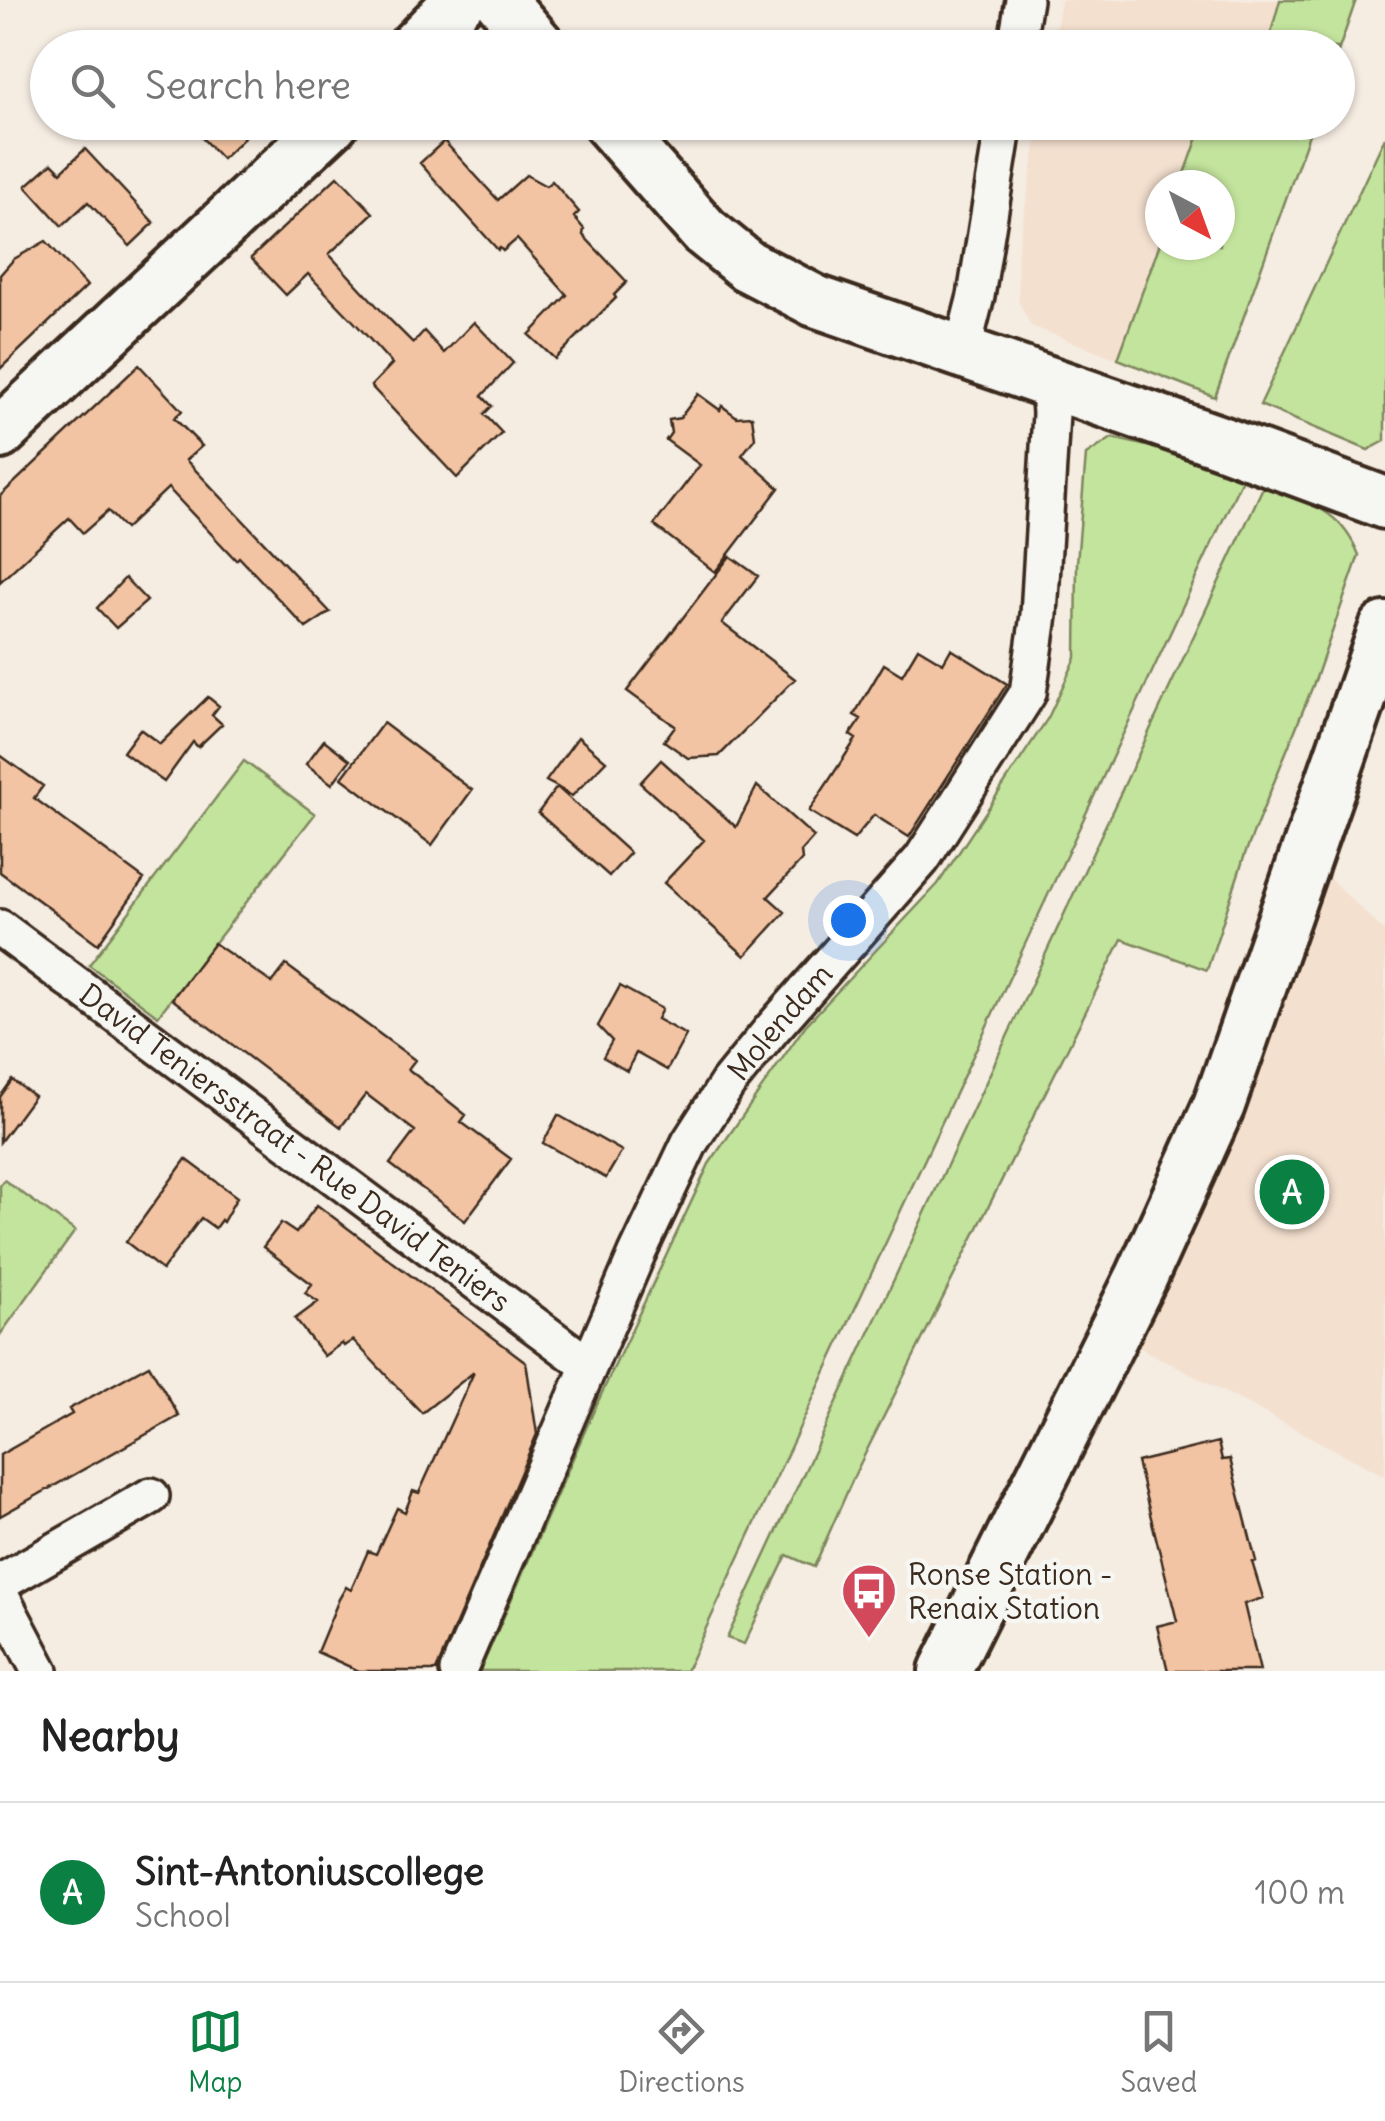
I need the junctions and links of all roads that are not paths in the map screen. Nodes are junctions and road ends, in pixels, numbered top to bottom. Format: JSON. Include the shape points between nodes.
{"nodes":[{"id":1,"x":460,"y":0,"type":"edge"},
{"id":2,"x":500,"y":0,"type":"edge"},
{"id":3,"x":1024,"y":0,"type":"edge"},
{"id":4,"x":430,"y":30,"type":"edge"},
{"id":5,"x":526,"y":30,"type":"edge"},
{"id":6,"x":1019,"y":30,"type":"edge"},
{"id":7,"x":315,"y":140,"type":"edge"},
{"id":8,"x":624,"y":140,"type":"edge"},
{"id":9,"x":1001,"y":140,"type":"edge"},
{"id":10,"x":962,"y":352,"type":"junction"},
{"id":11,"x":1070,"y":390,"type":"junction"},
{"id":12,"x":0,"y":432,"type":"edge"},
{"id":13,"x":1368,"y":496,"type":"edge"},
{"id":14,"x":1385,"y":628,"type":"edge"},
{"id":15,"x":0,"y":928,"type":"edge"},
{"id":16,"x":588,"y":1365,"type":"junction"},
{"id":17,"x":151,"y":1496,"type":"dead end"},
{"id":18,"x":0,"y":1583,"type":"edge"},
{"id":19,"x":0,"y":1594,"type":"edge"},
{"id":20,"x":40,"y":1671,"type":"edge"},
{"id":21,"x":458,"y":1671,"type":"edge"},
{"id":22,"x":945,"y":1671,"type":"edge"}],
"edges":[{"from":1,"to":4,"type":"street"},
{"from":2,"to":5,"type":"street"},
{"from":3,"to":6,"type":"street"},
{"from":7,"to":12,"type":"street"},
{"from":8,"to":10,"type":"street","via":[[704,231],[746,265],[816,300]]},
{"from":9,"to":10,"type":"street"},
{"from":10,"to":11,"type":"street"},
{"from":11,"to":13,"type":"street"},
{"from":11,"to":16,"type":"street","name":"Molendam","via":[[1050,414],[1041,596],[1028,693],[922,858],[728,1083],[690,1142]]},
{"from":14,"to":22,"type":"street","via":[[1218,1106],[1142,1276]]},
{"from":15,"to":16,"type":"street","name":"David Teniersstraat - Rue David Teniers"},
{"from":16,"to":21,"type":"street","name":"Molendam"},
{"from":17,"to":18,"type":"street"},
{"from":19,"to":20,"type":"street"}]}
